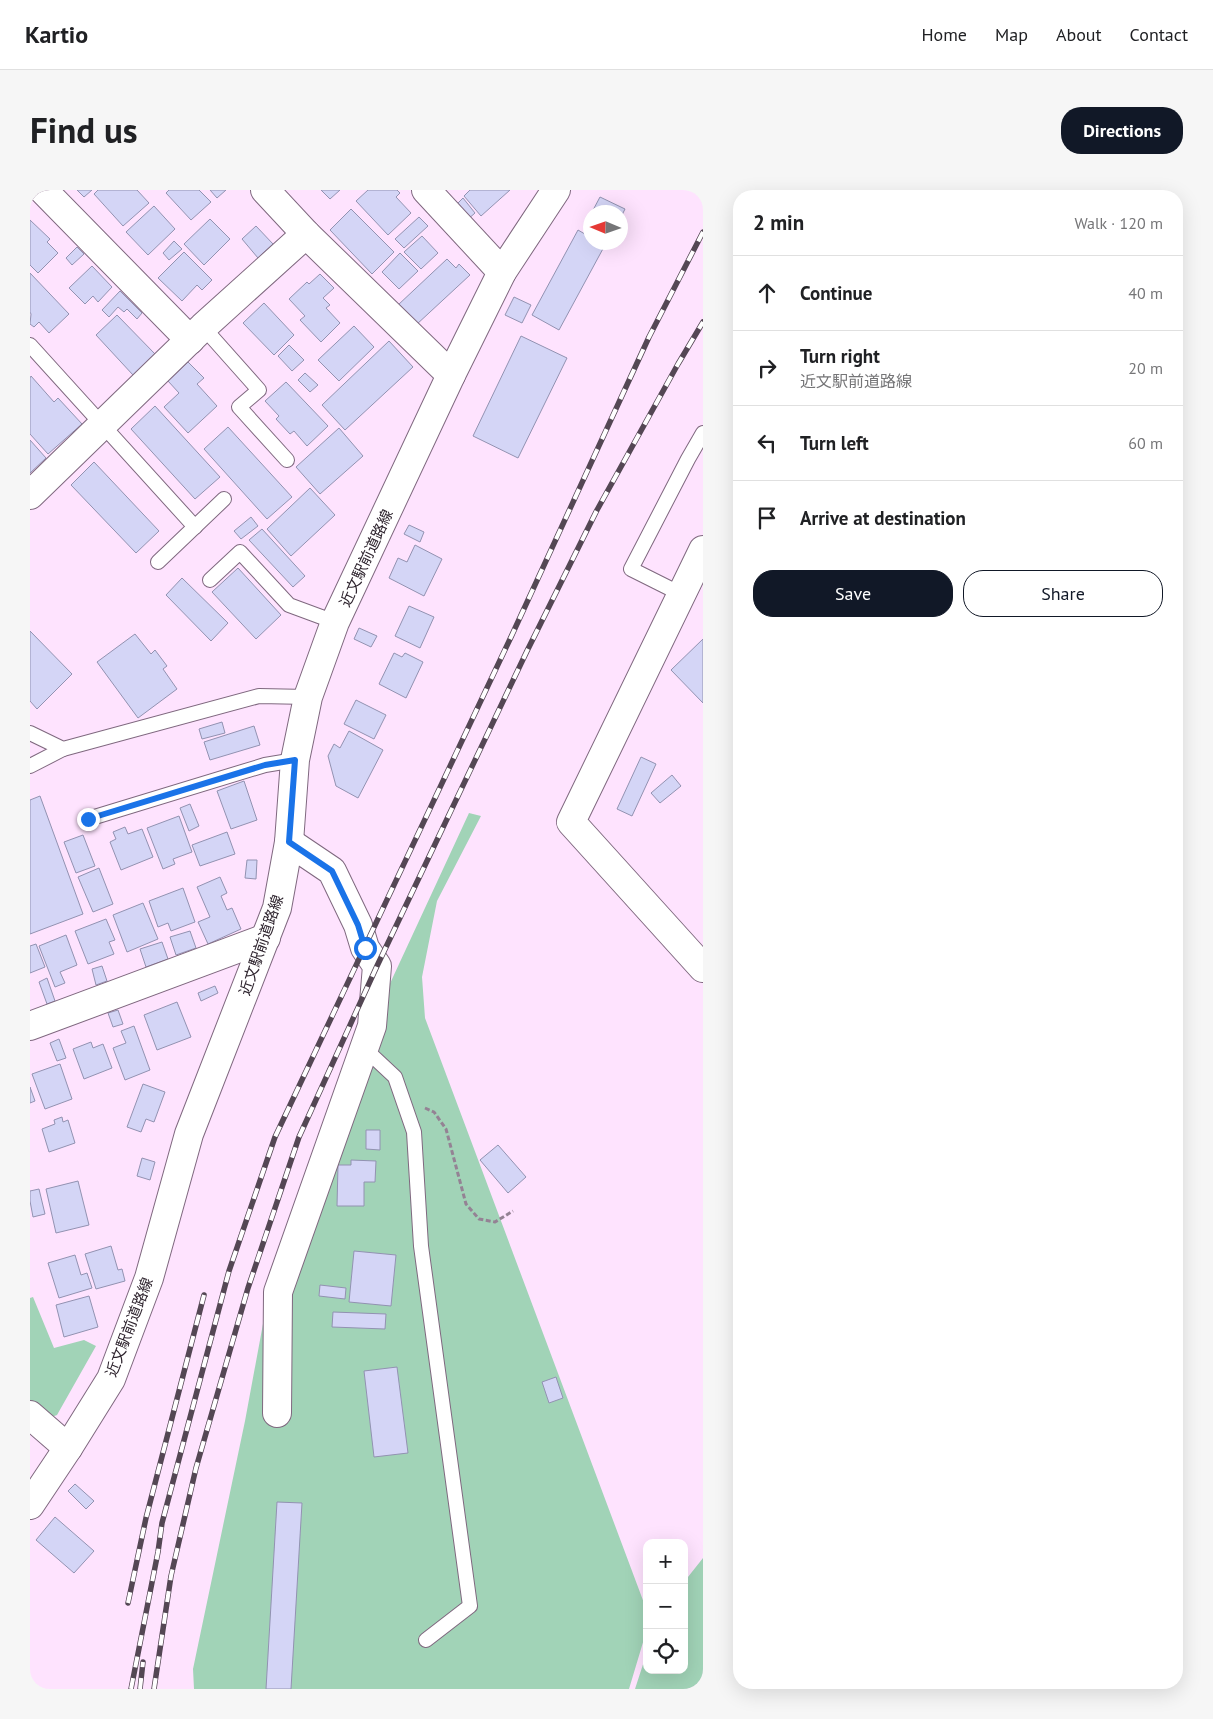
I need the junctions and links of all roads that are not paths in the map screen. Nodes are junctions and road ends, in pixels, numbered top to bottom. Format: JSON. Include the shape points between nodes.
{"nodes":[{"id":1,"x":43,"y":190,"type":"edge"},
{"id":2,"x":265,"y":190,"type":"edge"},
{"id":3,"x":426,"y":190,"type":"edge"},
{"id":4,"x":556,"y":190,"type":"edge"},
{"id":5,"x":306,"y":234,"type":"junction"},
{"id":6,"x":502,"y":272,"type":"junction"},
{"id":7,"x":197,"y":333,"type":"junction"},
{"id":8,"x":30,"y":345,"type":"edge"},
{"id":9,"x":451,"y":375,"type":"junction"},
{"id":10,"x":104,"y":424,"type":"junction"},
{"id":11,"x":703,"y":433,"type":"edge"},
{"id":12,"x":286,"y":460,"type":"dead end"},
{"id":13,"x":30,"y":495,"type":"edge"},
{"id":14,"x":224,"y":499,"type":"dead end"},
{"id":15,"x":194,"y":527,"type":"junction"},
{"id":16,"x":703,"y":550,"type":"edge"},
{"id":17,"x":158,"y":562,"type":"dead end"},
{"id":18,"x":210,"y":580,"type":"dead end"},
{"id":19,"x":681,"y":594,"type":"junction"},
{"id":20,"x":335,"y":622,"type":"junction"},
{"id":21,"x":308,"y":696,"type":"junction"},
{"id":22,"x":30,"y":733,"type":"edge"},
{"id":23,"x":63,"y":749,"type":"junction"},
{"id":24,"x":295,"y":760,"type":"junction"},
{"id":25,"x":30,"y":766,"type":"edge"},
{"id":26,"x":88,"y":819,"type":"dead end"},
{"id":27,"x":289,"y":842,"type":"junction"},
{"id":28,"x":266,"y":938,"type":"junction"},
{"id":29,"x":701,"y":962,"type":"edge"},
{"id":30,"x":30,"y":1026,"type":"edge"},
{"id":31,"x":364,"y":1048,"type":"junction"},
{"id":32,"x":277,"y":1413,"type":"dead end"},
{"id":33,"x":30,"y":1415,"type":"edge"},
{"id":34,"x":68,"y":1448,"type":"junction"},
{"id":35,"x":30,"y":1505,"type":"edge"},
{"id":36,"x":426,"y":1640,"type":"dead end"}],
"edges":[{"from":1,"to":7,"type":"street"},
{"from":2,"to":5,"type":"street"},
{"from":3,"to":6,"type":"street"},
{"from":4,"to":6,"type":"street","name":"近文駅前道路線"},
{"from":5,"to":7,"type":"street"},
{"from":5,"to":9,"type":"street"},
{"from":6,"to":9,"type":"street","name":"近文駅前道路線"},
{"from":7,"to":10,"type":"street"},
{"from":7,"to":12,"type":"lane","via":[[259,390],[239,407]]},
{"from":8,"to":10,"type":"lane"},
{"from":9,"to":20,"type":"street","name":"近文駅前道路線"},
{"from":10,"to":13,"type":"street"},
{"from":10,"to":15,"type":"lane"},
{"from":11,"to":19,"type":"lane","via":[[631,569]]},
{"from":14,"to":15,"type":"lane"},
{"from":15,"to":17,"type":"lane"},
{"from":16,"to":19,"type":"street"},
{"from":18,"to":20,"type":"lane","via":[[240,552],[288,605]]},
{"from":19,"to":29,"type":"street","via":[[571,822]]},
{"from":20,"to":21,"type":"street","name":"近文駅前道路線"},
{"from":21,"to":23,"type":"lane","via":[[258,696]]},
{"from":21,"to":24,"type":"street","name":"近文駅前道路線"},
{"from":22,"to":23,"type":"lane"},
{"from":23,"to":25,"type":"lane"},
{"from":24,"to":26,"type":"lane","via":[[265,765]]},
{"from":24,"to":27,"type":"street","name":"近文駅前道路線"},
{"from":27,"to":28,"type":"street","name":"近文駅前道路線","via":[[277,908]]},
{"from":27,"to":31,"type":"street","via":[[332,871],[358,925],[365,948],[377,966],[372,1026]]},
{"from":28,"to":30,"type":"street"},
{"from":28,"to":34,"type":"street","name":"近文駅前道路線","via":[[189,1134],[149,1278],[111,1379]]},
{"from":31,"to":32,"type":"street","via":[[278,1292]]},
{"from":31,"to":36,"type":"lane","via":[[395,1077],[414,1132],[421,1246],[470,1606]]},
{"from":33,"to":34,"type":"street"},
{"from":34,"to":35,"type":"street","name":"近文駅前道路線"}]}
